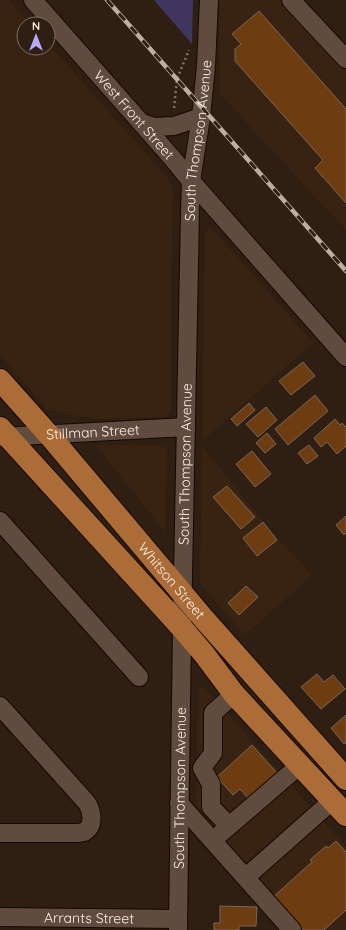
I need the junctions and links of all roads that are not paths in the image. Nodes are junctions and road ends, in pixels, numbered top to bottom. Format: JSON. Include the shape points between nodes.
{"nodes":[{"id":1,"x":33,"y":0,"type":"edge"},
{"id":2,"x":209,"y":0,"type":"edge"},
{"id":3,"x":291,"y":0,"type":"edge"},
{"id":4,"x":346,"y":59,"type":"edge"},
{"id":5,"x":201,"y":117,"type":"junction"},
{"id":6,"x":142,"y":123,"type":"junction"},
{"id":7,"x":191,"y":181,"type":"junction"},
{"id":8,"x":346,"y":357,"type":"edge"},
{"id":9,"x":0,"y":380,"type":"edge"},
{"id":10,"x":186,"y":427,"type":"junction"},
{"id":11,"x":3,"y":434,"type":"edge"},
{"id":12,"x":49,"y":435,"type":"junction"},
{"id":13,"x":0,"y":521,"type":"edge"},
{"id":14,"x":182,"y":593,"type":"junction"},
{"id":15,"x":182,"y":628,"type":"junction"},
{"id":16,"x":139,"y":677,"type":"dead end"},
{"id":17,"x":234,"y":694,"type":"junction"},
{"id":18,"x":0,"y":706,"type":"edge"},
{"id":19,"x":300,"y":765,"type":"junction"},
{"id":20,"x":180,"y":768,"type":"junction"},
{"id":21,"x":202,"y":768,"type":"junction"},
{"id":22,"x":346,"y":779,"type":"edge"},
{"id":23,"x":179,"y":803,"type":"junction"},
{"id":24,"x":340,"y":808,"type":"edge"},
{"id":25,"x":229,"y":826,"type":"junction"},
{"id":26,"x":0,"y":832,"type":"edge"},
{"id":27,"x":212,"y":840,"type":"junction"},
{"id":28,"x":246,"y":877,"type":"junction"},
{"id":29,"x":0,"y":917,"type":"edge"},
{"id":30,"x":62,"y":924,"type":"edge"},
{"id":31,"x":178,"y":924,"type":"edge"},
{"id":32,"x":292,"y":930,"type":"edge"}],
"edges":[{"from":1,"to":6,"type":"street","name":"West Front Street"},
{"from":2,"to":5,"type":"street","name":"South Thompson Avenue"},
{"from":3,"to":4,"type":"street"},
{"from":5,"to":6,"type":"street","via":[[174,126],[154,127]]},
{"from":5,"to":7,"type":"street","name":"South Thompson Avenue"},
{"from":6,"to":7,"type":"street","name":"West Front Street"},
{"from":7,"to":8,"type":"street","name":"West Front Street"},
{"from":7,"to":10,"type":"street","name":"South Thompson Avenue"},
{"from":9,"to":12,"type":"main road","name":"Whitson Street"},
{"from":10,"to":12,"type":"street","name":"Stillman Street"},
{"from":10,"to":14,"type":"street","name":"South Thompson Avenue"},
{"from":11,"to":12,"type":"street","name":"Stillman Street"},
{"from":11,"to":15,"type":"main road","name":"Whitson Street"},
{"from":12,"to":14,"type":"main road","name":"Whitson Street"},
{"from":13,"to":16,"type":"street"},
{"from":14,"to":15,"type":"street","name":"South Thompson Avenue"},
{"from":14,"to":22,"type":"main road","name":"Whitson Street"},
{"from":15,"to":17,"type":"main road","name":"Whitson Street"},
{"from":15,"to":20,"type":"street","name":"South Thompson Avenue"},
{"from":17,"to":19,"type":"main road","name":"Whitson Street"},
{"from":17,"to":21,"type":"street","via":[[212,712],[213,753]]},
{"from":18,"to":26,"type":"street","via":[[87,803],[91,819],[90,827],[78,833]]},
{"from":19,"to":24,"type":"main road","name":"Whitson Street"},
{"from":19,"to":25,"type":"street"},
{"from":20,"to":21,"type":"street"},
{"from":20,"to":23,"type":"street","name":"South Thompson Avenue"},
{"from":21,"to":25,"type":"street","via":[[211,784],[211,807]]},
{"from":23,"to":27,"type":"street"},
{"from":23,"to":31,"type":"street","name":"South Thompson Avenue"},
{"from":24,"to":28,"type":"street"},
{"from":25,"to":27,"type":"street"},
{"from":27,"to":28,"type":"street"},
{"from":28,"to":32,"type":"street"},
{"from":29,"to":30,"type":"street","name":"Arrants Street"},
{"from":30,"to":31,"type":"street","name":"Arrants Street"}]}
